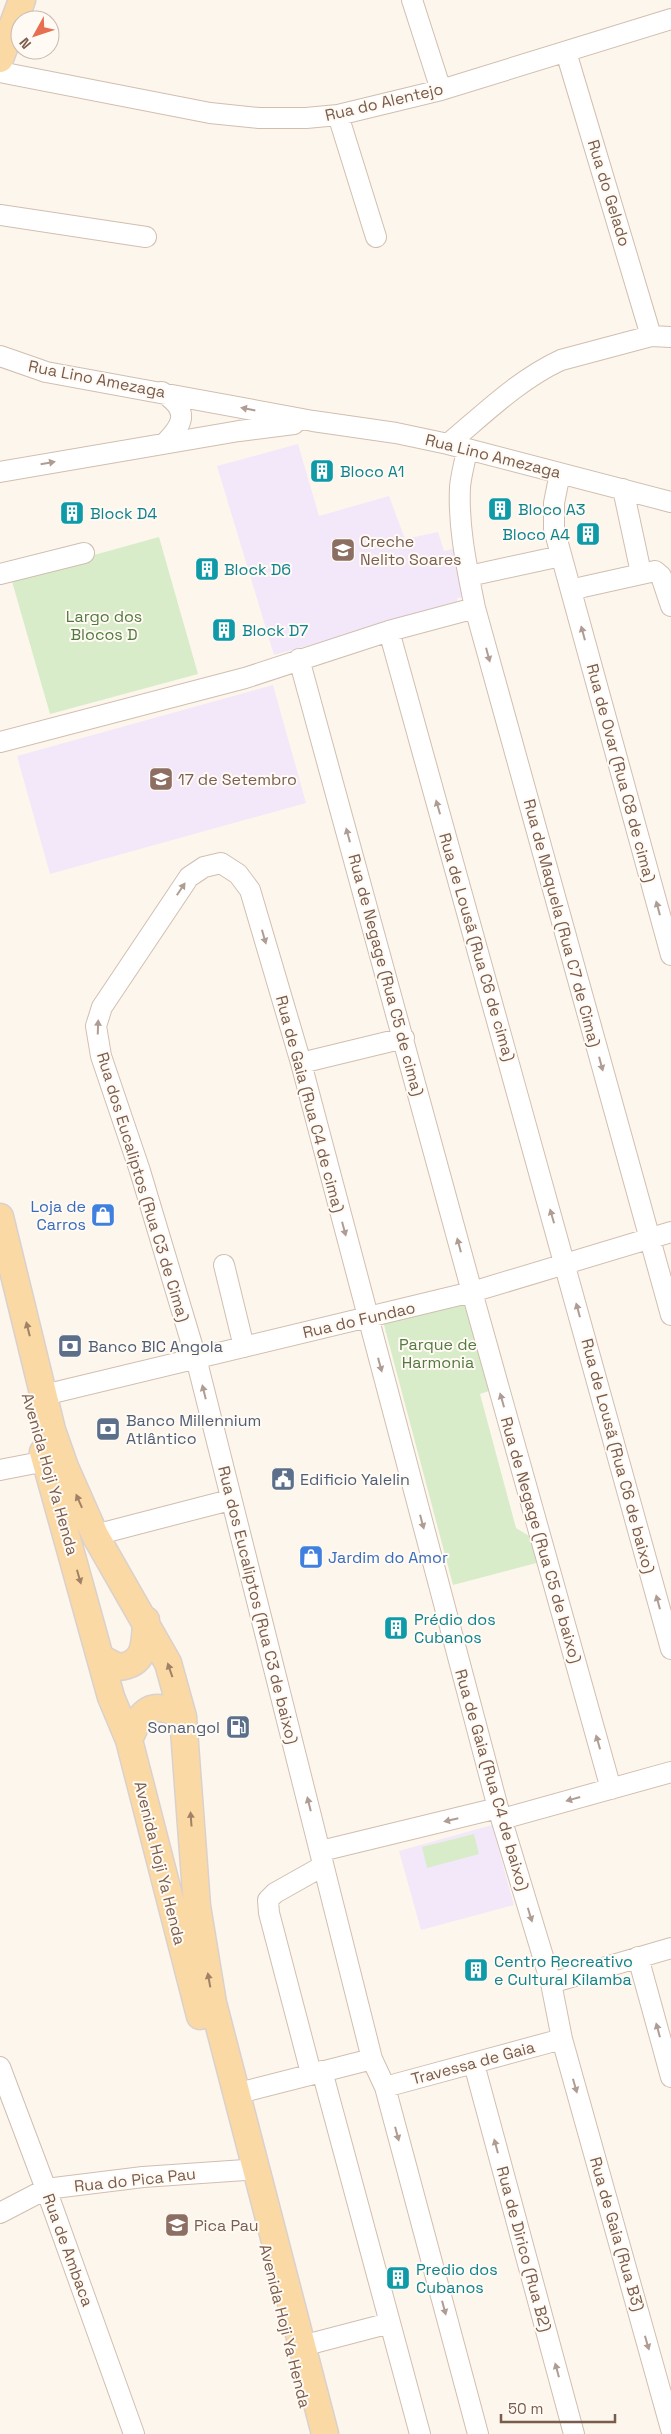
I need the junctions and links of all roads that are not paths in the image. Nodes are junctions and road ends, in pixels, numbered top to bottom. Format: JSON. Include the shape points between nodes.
{"nodes":[{"id":1,"x":22,"y":0,"type":"edge"},
{"id":2,"x":412,"y":0,"type":"edge"},
{"id":3,"x":671,"y":19,"type":"edge"},
{"id":4,"x":566,"y":52,"type":"junction"},
{"id":5,"x":0,"y":59,"type":"edge"},
{"id":6,"x":0,"y":72,"type":"edge"},
{"id":7,"x":441,"y":90,"type":"junction"},
{"id":8,"x":338,"y":115,"type":"junction"},
{"id":9,"x":0,"y":215,"type":"edge"},
{"id":10,"x":146,"y":237,"type":"dead end"},
{"id":11,"x":376,"y":237,"type":"dead end"},
{"id":12,"x":651,"y":336,"type":"junction"},
{"id":13,"x":671,"y":337,"type":"edge"},
{"id":14,"x":0,"y":356,"type":"edge"},
{"id":15,"x":162,"y":392,"type":"junction"},
{"id":16,"x":313,"y":421,"type":"junction"},
{"id":17,"x":165,"y":443,"type":"junction"},
{"id":18,"x":458,"y":447,"type":"junction"},
{"id":19,"x":0,"y":472,"type":"edge"},
{"id":20,"x":560,"y":473,"type":"junction"},
{"id":21,"x":623,"y":489,"type":"junction"},
{"id":22,"x":671,"y":502,"type":"edge"},
{"id":23,"x":84,"y":554,"type":"dead end"},
{"id":24,"x":561,"y":556,"type":"junction"},
{"id":25,"x":648,"y":572,"type":"junction"},
{"id":26,"x":0,"y":574,"type":"edge"},
{"id":27,"x":469,"y":576,"type":"junction"},
{"id":28,"x":579,"y":589,"type":"junction"},
{"id":29,"x":671,"y":604,"type":"edge"},
{"id":30,"x":475,"y":608,"type":"junction"},
{"id":31,"x":389,"y":631,"type":"junction"},
{"id":32,"x":299,"y":659,"type":"junction"},
{"id":33,"x":0,"y":742,"type":"edge"},
{"id":34,"x":250,"y":890,"type":"joint"},
{"id":35,"x":671,"y":955,"type":"edge"},
{"id":36,"x":404,"y":1038,"type":"junction"},
{"id":37,"x":300,"y":1063,"type":"junction"},
{"id":38,"x":0,"y":1217,"type":"edge"},
{"id":39,"x":671,"y":1232,"type":"edge"},
{"id":40,"x":650,"y":1238,"type":"junction"},
{"id":41,"x":565,"y":1263,"type":"junction"},
{"id":42,"x":224,"y":1264,"type":"dead end"},
{"id":43,"x":472,"y":1292,"type":"junction"},
{"id":44,"x":0,"y":1294,"type":"edge"},
{"id":45,"x":671,"y":1316,"type":"edge"},
{"id":46,"x":368,"y":1318,"type":"junction"},
{"id":47,"x":244,"y":1347,"type":"junction"},
{"id":48,"x":196,"y":1358,"type":"junction"},
{"id":49,"x":44,"y":1395,"type":"junction"},
{"id":50,"x":46,"y":1461,"type":"junction"},
{"id":51,"x":0,"y":1470,"type":"edge"},
{"id":52,"x":230,"y":1500,"type":"junction"},
{"id":53,"x":96,"y":1535,"type":"junction"},
{"id":54,"x":146,"y":1620,"type":"junction"},
{"id":55,"x":671,"y":1649,"type":"edge"},
{"id":56,"x":101,"y":1658,"type":"junction"},
{"id":57,"x":183,"y":1717,"type":"junction"},
{"id":58,"x":129,"y":1740,"type":"junction"},
{"id":59,"x":671,"y":1772,"type":"edge"},
{"id":60,"x":611,"y":1789,"type":"junction"},
{"id":61,"x":500,"y":1814,"type":"junction"},
{"id":62,"x":322,"y":1859,"type":"junction"},
{"id":63,"x":671,"y":1948,"type":"edge"},
{"id":64,"x":638,"y":1957,"type":"junction"},
{"id":65,"x":550,"y":1983,"type":"junction"},
{"id":66,"x":562,"y":2039,"type":"junction"},
{"id":67,"x":372,"y":2059,"type":"junction"},
{"id":68,"x":474,"y":2064,"type":"junction"},
{"id":69,"x":0,"y":2067,"type":"edge"},
{"id":70,"x":316,"y":2072,"type":"junction"},
{"id":71,"x":671,"y":2077,"type":"edge"},
{"id":72,"x":384,"y":2087,"type":"junction"},
{"id":73,"x":235,"y":2094,"type":"junction"},
{"id":74,"x":246,"y":2170,"type":"junction"},
{"id":75,"x":46,"y":2190,"type":"junction"},
{"id":76,"x":0,"y":2213,"type":"edge"},
{"id":77,"x":390,"y":2323,"type":"junction"},
{"id":78,"x":302,"y":2346,"type":"junction"},
{"id":79,"x":671,"y":2429,"type":"edge"},
{"id":80,"x":134,"y":2434,"type":"edge"},
{"id":81,"x":313,"y":2434,"type":"edge"},
{"id":82,"x":325,"y":2434,"type":"edge"},
{"id":83,"x":420,"y":2434,"type":"edge"},
{"id":84,"x":478,"y":2434,"type":"edge"},
{"id":85,"x":574,"y":2434,"type":"edge"}],
"edges":[{"from":1,"to":5,"type":"main road"},
{"from":2,"to":7,"type":"street"},
{"from":3,"to":4,"type":"street","name":"Rua do Alentejo"},
{"from":4,"to":7,"type":"street","name":"Rua do Alentejo"},
{"from":4,"to":12,"type":"street","name":"Rua do Gelado"},
{"from":6,"to":8,"type":"street","name":"Rua do Alentejo","via":[[210,113],[259,118]]},
{"from":7,"to":8,"type":"street","name":"Rua do Alentejo"},
{"from":8,"to":11,"type":"street"},
{"from":9,"to":10,"type":"street"},
{"from":12,"to":13,"type":"street"},
{"from":12,"to":18,"type":"street","via":[[547,366],[505,397]]},
{"from":14,"to":15,"type":"street","name":"Rua Lino Amezaga","via":[[46,372]]},
{"from":16,"to":15,"type":"street","name":"Rua Lino Amezaga","one_way":true},
{"from":15,"to":17,"type":"street","via":[[180,408],[182,420]]},
{"from":16,"to":17,"type":"street","name":"Rua Lino Amezaga"},
{"from":16,"to":18,"type":"street","name":"Rua Lino Amezaga","via":[[396,433]]},
{"from":19,"to":17,"type":"street","name":"Rua Lino Amezaga","one_way":true},
{"from":18,"to":20,"type":"street","name":"Rua Lino Amezaga"},
{"from":18,"to":27,"type":"street","name":"Rua de Maquela (Rua C7 de Cima)","via":[[460,511]]},
{"from":20,"to":21,"type":"street","name":"Rua Lino Amezaga"},
{"from":20,"to":24,"type":"street","name":"Rua de Ovar (Rua C8 de cima)","via":[[554,503],[554,529]]},
{"from":21,"to":22,"type":"street","name":"Rua Lino Amezaga"},
{"from":21,"to":25,"type":"street"},
{"from":23,"to":26,"type":"street"},
{"from":24,"to":27,"type":"street"},
{"from":24,"to":28,"type":"street","name":"Rua de Ovar (Rua C8 de cima)"},
{"from":25,"to":28,"type":"street"},
{"from":25,"to":29,"type":"street","via":[[661,576]]},
{"from":27,"to":30,"type":"street","name":"Rua de Maquela (Rua C7 de Cima)"},
{"from":35,"to":28,"type":"street","name":"Rua de Ovar (Rua C8 de cima)","one_way":true},
{"from":30,"to":31,"type":"street"},
{"from":30,"to":40,"type":"street","name":"Rua de Maquela (Rua C7 de Cima)","one_way":true},
{"from":31,"to":32,"type":"street"},
{"from":41,"to":31,"type":"street","name":"Rua de Lousã (Rua C6 de cima)","one_way":true},
{"from":32,"to":33,"type":"street","via":[[245,678]]},
{"from":36,"to":32,"type":"street","name":"Rua de Negage (Rua C5 de cima)","one_way":true},
{"from":34,"to":37,"type":"street","name":"Rua de Gaia (Rua C4 de cima)","one_way":true},
{"from":48,"to":34,"type":"street","name":"Rua dos Eucaliptos (Rua C3 de Cima)","one_way":true,"via":[[140,1171],[101,1056],[96,1026],[102,1008],[189,877],[204,867],[221,864],[238,874]]},
{"from":36,"to":37,"type":"street"},
{"from":43,"to":36,"type":"street","name":"Rua de Negage (Rua C5 de cima)","one_way":true},
{"from":37,"to":46,"type":"street","name":"Rua de Gaia (Rua C4 de cima)","one_way":true},
{"from":49,"to":38,"type":"main road","name":"Avenida Hoji Ya Henda","one_way":true},
{"from":39,"to":40,"type":"street","name":"Rua do Fundao"},
{"from":40,"to":41,"type":"street","name":"Rua do Fundao"},
{"from":40,"to":45,"type":"street","name":"Rua de Maquela (Rua C7 de Cima)"},
{"from":41,"to":43,"type":"street","name":"Rua do Fundao"},
{"from":55,"to":41,"type":"street","name":"Rua de Lousã (Rua C6 de baixo)","one_way":true},
{"from":42,"to":47,"type":"street"},
{"from":43,"to":46,"type":"street","name":"Rua do Fundao"},
{"from":60,"to":43,"type":"street","name":"Rua de Negage (Rua C5 de baixo)","one_way":true},
{"from":44,"to":50,"type":"main road","name":"Avenida Hoji Ya Henda"},
{"from":46,"to":47,"type":"street","name":"Rua do Fundao"},
{"from":46,"to":61,"type":"street","name":"Rua de Gaia (Rua C4 de baixo)","one_way":true},
{"from":47,"to":48,"type":"street","name":"Rua do Fundao"},
{"from":48,"to":49,"type":"street","name":"Rua do Fundao"},
{"from":52,"to":48,"type":"street","name":"Rua dos Eucaliptos (Rua C3 de baixo)","one_way":true},
{"from":53,"to":49,"type":"main road","name":"Avenida Hoji Ya Henda","one_way":true,"via":[[65,1467]]},
{"from":50,"to":51,"type":"street"},
{"from":50,"to":56,"type":"main road","name":"Avenida Hoji Ya Henda","one_way":true},
{"from":52,"to":53,"type":"street"},
{"from":62,"to":52,"type":"street","name":"Rua dos Eucaliptos (Rua C3 de baixo)","one_way":true},
{"from":53,"to":54,"type":"main road","name":"Avenida Hoji Ya Henda"},
{"from":54,"to":56,"type":"main road","via":[[145,1641],[134,1663],[118,1667]]},
{"from":57,"to":54,"type":"main road","name":"Avenida Hoji Ya Henda","one_way":true,"via":[[168,1663]]},
{"from":56,"to":58,"type":"main road","name":"Avenida Hoji Ya Henda","via":[[111,1697]]},
{"from":57,"to":58,"type":"main road","via":[[157,1707],[137,1719]]},
{"from":73,"to":57,"type":"main road","name":"Avenida Hoji Ya Henda","one_way":true,"via":[[213,2003],[197,1906]]},
{"from":58,"to":74,"type":"main road","name":"Avenida Hoji Ya Henda","via":[[208,2048]]},
{"from":59,"to":60,"type":"street"},
{"from":60,"to":61,"type":"street","one_way":true},
{"from":61,"to":62,"type":"street","one_way":true},
{"from":61,"to":65,"type":"street","name":"Rua de Gaia (Rua C4 de baixo)","one_way":true},
{"from":62,"to":67,"type":"street","name":"Rua dos Eucaliptos (Rua C3 de baixo)"},
{"from":62,"to":70,"type":"street","via":[[268,1900],[269,1913]]},
{"from":63,"to":64,"type":"street"},
{"from":64,"to":65,"type":"street"},
{"from":71,"to":64,"type":"street","one_way":true},
{"from":65,"to":66,"type":"street","name":"Rua de Gaia (Rua C4 de baixo)"},
{"from":66,"to":68,"type":"street","name":"Travessa de Gaia"},
{"from":66,"to":79,"type":"street","name":"Rua de Gaia (Rua B3)","one_way":true},
{"from":67,"to":70,"type":"street"},
{"from":67,"to":72,"type":"street","name":"Rua dos Eucaliptos (Rua C3 de baixo)"},
{"from":68,"to":72,"type":"street","name":"Travessa de Gaia"},
{"from":85,"to":68,"type":"street","name":"Rua de Dirico (Rua B2)","one_way":true},
{"from":69,"to":75,"type":"street","name":"Rua de Ambaca"},
{"from":70,"to":73,"type":"street"},
{"from":70,"to":77,"type":"street"},
{"from":72,"to":84,"type":"street","name":"Rua dos Eucaliptos (Rua C3 de baixo)","one_way":true},
{"from":73,"to":78,"type":"main road","name":"Avenida Hoji Ya Henda"},
{"from":74,"to":75,"type":"street","name":"Rua do Pica Pau","via":[[144,2177]]},
{"from":74,"to":81,"type":"main road","name":"Avenida Hoji Ya Henda"},
{"from":75,"to":76,"type":"street","name":"Rua do Pica Pau"},
{"from":75,"to":80,"type":"street","name":"Rua de Ambaca"},
{"from":77,"to":78,"type":"street"},
{"from":77,"to":83,"type":"street"},
{"from":78,"to":82,"type":"main road","name":"Avenida Hoji Ya Henda"}]}
